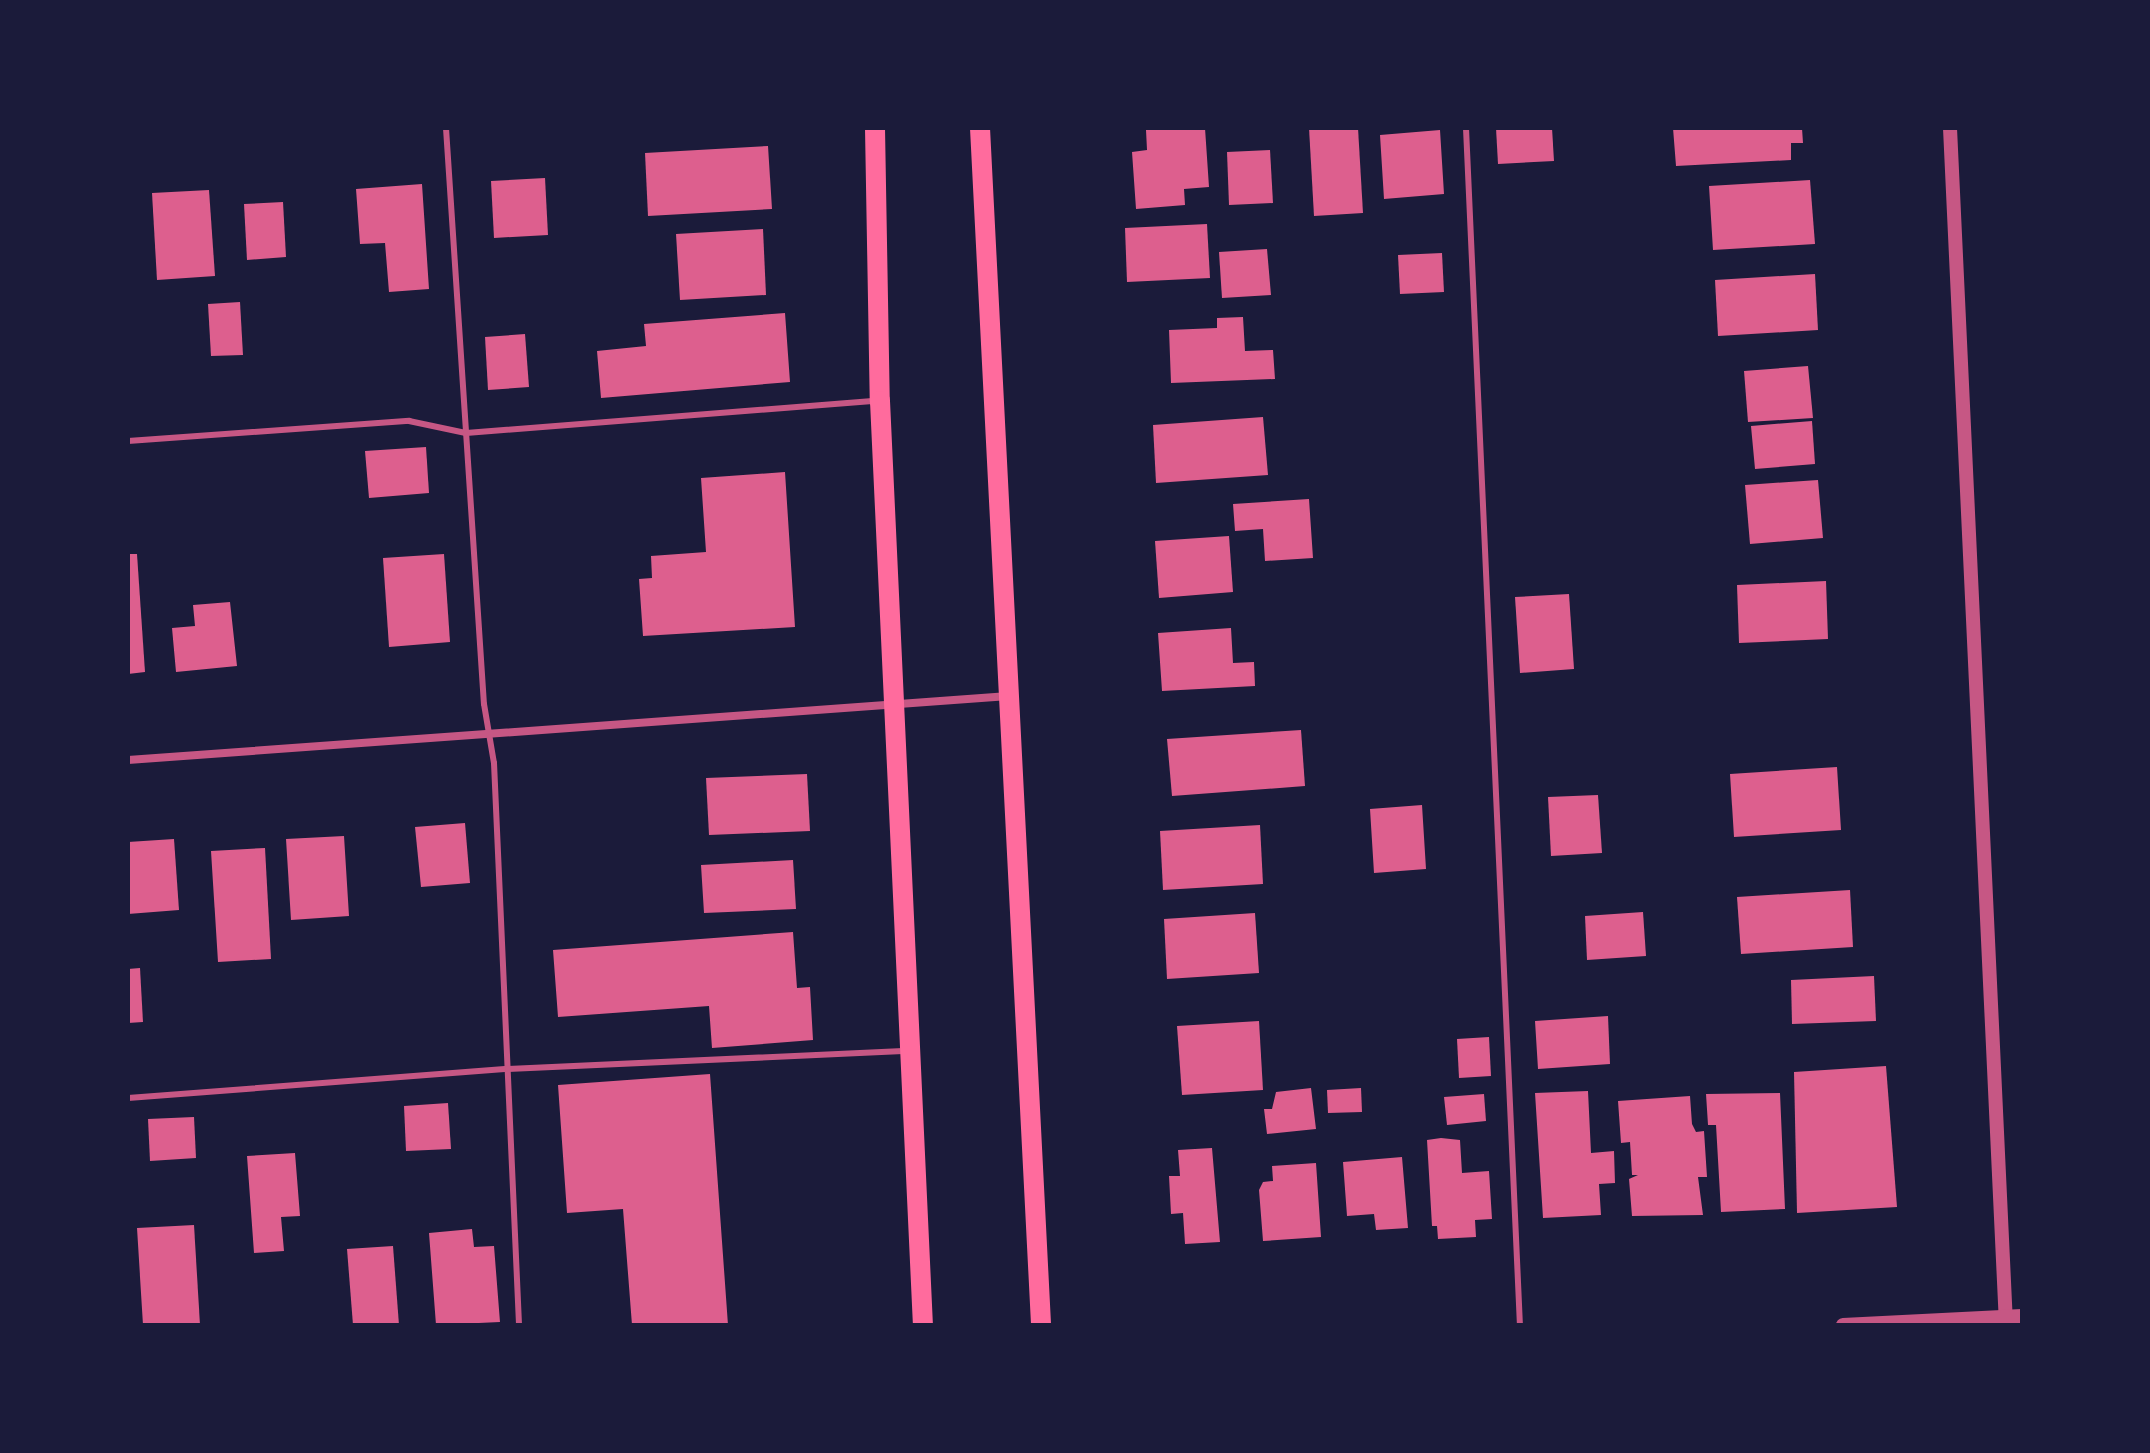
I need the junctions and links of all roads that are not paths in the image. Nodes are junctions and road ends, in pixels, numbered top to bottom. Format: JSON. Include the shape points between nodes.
{"nodes":[{"id":1,"x":446,"y":128,"type":"edge"},
{"id":2,"x":875,"y":128,"type":"edge"},
{"id":3,"x":980,"y":128,"type":"edge"},
{"id":4,"x":1466,"y":128,"type":"edge"},
{"id":5,"x":1950,"y":128,"type":"edge"},
{"id":6,"x":880,"y":401,"type":"junction"},
{"id":7,"x":466,"y":433,"type":"junction"},
{"id":8,"x":128,"y":441,"type":"edge"},
{"id":9,"x":1009,"y":696,"type":"junction"},
{"id":10,"x":896,"y":704,"type":"junction"},
{"id":11,"x":489,"y":732,"type":"junction"},
{"id":12,"x":128,"y":760,"type":"edge"},
{"id":13,"x":912,"y":1051,"type":"junction"},
{"id":14,"x":508,"y":1069,"type":"junction"},
{"id":15,"x":128,"y":1098,"type":"edge"},
{"id":16,"x":2022,"y":1316,"type":"edge"},
{"id":17,"x":2006,"y":1321,"type":"edge"},
{"id":18,"x":519,"y":1325,"type":"edge"},
{"id":19,"x":923,"y":1325,"type":"edge"},
{"id":20,"x":1041,"y":1325,"type":"edge"},
{"id":21,"x":1520,"y":1325,"type":"edge"},
{"id":22,"x":1843,"y":1325,"type":"edge"}],
"edges":[{"from":1,"to":7,"type":"lane"},
{"from":2,"to":6,"type":"main road"},
{"from":3,"to":9,"type":"main road"},
{"from":4,"to":21,"type":"lane"},
{"from":5,"to":17,"type":"street"},
{"from":6,"to":7,"type":"lane"},
{"from":6,"to":10,"type":"main road"},
{"from":7,"to":8,"type":"lane","via":[[409,421]]},
{"from":7,"to":11,"type":"lane"},
{"from":9,"to":10,"type":"street"},
{"from":9,"to":20,"type":"main road"},
{"from":10,"to":11,"type":"street"},
{"from":10,"to":13,"type":"main road"},
{"from":11,"to":12,"type":"street"},
{"from":11,"to":14,"type":"lane"},
{"from":13,"to":14,"type":"lane"},
{"from":13,"to":19,"type":"main road"},
{"from":14,"to":15,"type":"lane"},
{"from":14,"to":18,"type":"lane"},
{"from":16,"to":17,"type":"street"},
{"from":17,"to":22,"type":"street"}]}
